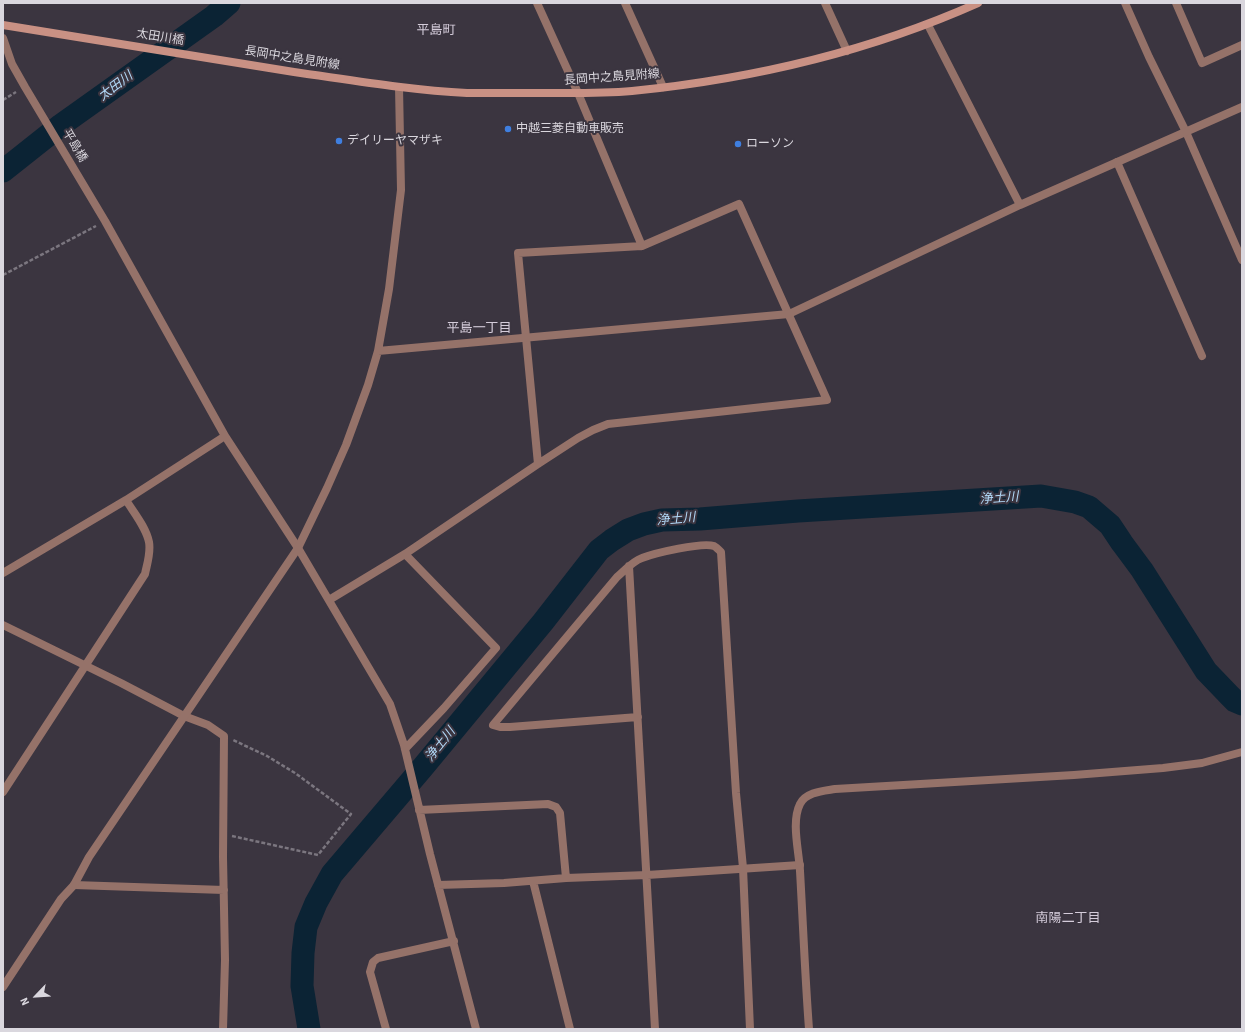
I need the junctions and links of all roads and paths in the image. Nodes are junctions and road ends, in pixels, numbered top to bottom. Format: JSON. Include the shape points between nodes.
{"nodes":[{"id":1,"x":537,"y":3,"type":"edge"},
{"id":2,"x":625,"y":3,"type":"edge"},
{"id":3,"x":825,"y":3,"type":"edge"},
{"id":4,"x":978,"y":3,"type":"edge"},
{"id":5,"x":1125,"y":3,"type":"edge"},
{"id":6,"x":1176,"y":3,"type":"edge"},
{"id":7,"x":3,"y":25,"type":"edge"},
{"id":8,"x":928,"y":25,"type":"junction"},
{"id":9,"x":3,"y":38,"type":"edge"},
{"id":10,"x":1242,"y":45,"type":"edge"},
{"id":11,"x":848,"y":52,"type":"junction"},
{"id":12,"x":237,"y":63,"type":"joint"},
{"id":13,"x":399,"y":87,"type":"junction"},
{"id":14,"x":663,"y":87,"type":"junction"},
{"id":15,"x":27,"y":91,"type":"junction"},
{"id":16,"x":578,"y":94,"type":"junction"},
{"id":17,"x":3,"y":100,"type":"edge"},
{"id":18,"x":1242,"y":107,"type":"edge"},
{"id":19,"x":1186,"y":132,"type":"junction"},
{"id":20,"x":1117,"y":162,"type":"junction"},
{"id":21,"x":1020,"y":204,"type":"junction"},
{"id":22,"x":105,"y":221,"type":"junction"},
{"id":23,"x":642,"y":246,"type":"junction"},
{"id":24,"x":1242,"y":260,"type":"edge"},
{"id":25,"x":3,"y":275,"type":"edge"},
{"id":26,"x":789,"y":314,"type":"junction"},
{"id":27,"x":525,"y":337,"type":"junction"},
{"id":28,"x":378,"y":351,"type":"junction"},
{"id":29,"x":1202,"y":356,"type":"dead end"},
{"id":30,"x":226,"y":436,"type":"junction"},
{"id":31,"x":538,"y":464,"type":"junction"},
{"id":32,"x":126,"y":500,"type":"junction"},
{"id":33,"x":298,"y":548,"type":"junction"},
{"id":34,"x":405,"y":554,"type":"junction"},
{"id":35,"x":629,"y":566,"type":"junction"},
{"id":36,"x":3,"y":573,"type":"edge"},
{"id":37,"x":329,"y":600,"type":"junction"},
{"id":38,"x":3,"y":625,"type":"edge"},
{"id":39,"x":86,"y":665,"type":"junction"},
{"id":40,"x":184,"y":716,"type":"junction"},
{"id":41,"x":638,"y":717,"type":"junction"},
{"id":42,"x":224,"y":736,"type":"junction"},
{"id":43,"x":405,"y":749,"type":"junction"},
{"id":44,"x":1242,"y":752,"type":"edge"},
{"id":45,"x":3,"y":792,"type":"edge"},
{"id":46,"x":418,"y":807,"type":"junction"},
{"id":47,"x":223,"y":834,"type":"junction"},
{"id":48,"x":800,"y":865,"type":"junction"},
{"id":49,"x":743,"y":868,"type":"junction"},
{"id":50,"x":647,"y":874,"type":"junction"},
{"id":51,"x":566,"y":878,"type":"junction"},
{"id":52,"x":533,"y":881,"type":"junction"},
{"id":53,"x":74,"y":885,"type":"junction"},
{"id":54,"x":438,"y":885,"type":"junction"},
{"id":55,"x":224,"y":890,"type":"junction"},
{"id":56,"x":454,"y":941,"type":"junction"},
{"id":57,"x":3,"y":987,"type":"edge"},
{"id":58,"x":223,"y":1029,"type":"edge"},
{"id":59,"x":386,"y":1029,"type":"edge"},
{"id":60,"x":476,"y":1029,"type":"edge"},
{"id":61,"x":570,"y":1029,"type":"edge"},
{"id":62,"x":655,"y":1029,"type":"edge"},
{"id":63,"x":750,"y":1029,"type":"edge"},
{"id":64,"x":809,"y":1029,"type":"edge"}],
"edges":[{"from":1,"to":16,"type":"street"},
{"from":2,"to":14,"type":"street"},
{"from":3,"to":11,"type":"street"},
{"from":4,"to":8,"type":"main road","name":"長岡中之島見附線"},
{"from":5,"to":19,"type":"street"},
{"from":6,"to":10,"type":"street","via":[[1202,63]]},
{"from":7,"to":12,"type":"main road","name":"太田川橋"},
{"from":8,"to":11,"type":"main road","name":"長岡中之島見附線"},
{"from":8,"to":21,"type":"street"},
{"from":9,"to":15,"type":"street","name":"平島橋","via":[[12,64]]},
{"from":11,"to":14,"type":"main road","name":"長岡中之島見附線","via":[[761,73]]},
{"from":12,"to":13,"type":"main road","name":"長岡中之島見附線"},
{"from":13,"to":16,"type":"main road","name":"長岡中之島見附線","via":[[466,93]]},
{"from":13,"to":28,"type":"street","via":[[401,190]]},
{"from":14,"to":16,"type":"main road","name":"長岡中之島見附線"},
{"from":15,"to":17,"type":"path"},
{"from":15,"to":22,"type":"street","name":"平島橋"},
{"from":16,"to":23,"type":"street"},
{"from":18,"to":19,"type":"street"},
{"from":19,"to":20,"type":"street"},
{"from":19,"to":24,"type":"street"},
{"from":20,"to":21,"type":"street"},
{"from":20,"to":29,"type":"street"},
{"from":21,"to":26,"type":"street"},
{"from":22,"to":25,"type":"path"},
{"from":22,"to":30,"type":"street","name":"平島橋"},
{"from":23,"to":26,"type":"street","via":[[739,204]]},
{"from":23,"to":27,"type":"street","via":[[518,254]]},
{"from":26,"to":27,"type":"street"},
{"from":26,"to":31,"type":"street","via":[[827,400],[608,424],[578,438]]},
{"from":27,"to":28,"type":"street"},
{"from":27,"to":31,"type":"street"},
{"from":28,"to":33,"type":"street","via":[[346,445]]},
{"from":30,"to":32,"type":"street"},
{"from":30,"to":33,"type":"street","name":"平島橋"},
{"from":31,"to":34,"type":"street"},
{"from":32,"to":36,"type":"street"},
{"from":32,"to":39,"type":"street","via":[[148,541],[148,562],[145,574]]},
{"from":33,"to":37,"type":"street","name":"平島橋"},
{"from":33,"to":40,"type":"street"},
{"from":34,"to":37,"type":"street"},
{"from":34,"to":43,"type":"street","via":[[496,648]]},
{"from":35,"to":41,"type":"street"},
{"from":35,"to":41,"type":"street","via":[[493,725],[510,727]]},
{"from":35,"to":49,"type":"street","via":[[641,558],[677,549],[706,545],[715,546],[721,552]]},
{"from":37,"to":43,"type":"street","name":"平島橋","via":[[390,704]]},
{"from":38,"to":39,"type":"street"},
{"from":39,"to":40,"type":"street"},
{"from":39,"to":45,"type":"street"},
{"from":40,"to":42,"type":"street","via":[[208,725]]},
{"from":40,"to":53,"type":"street","via":[[89,857]]},
{"from":41,"to":50,"type":"street"},
{"from":42,"to":47,"type":"street"},
{"from":42,"to":47,"type":"path","via":[[267,756],[351,814],[318,855]]},
{"from":43,"to":46,"type":"street","name":"平島橋"},
{"from":44,"to":48,"type":"street","via":[[1202,763],[1163,768],[835,789],[814,793],[800,803],[797,813]]},
{"from":46,"to":51,"type":"street","via":[[548,804],[556,807],[560,813]]},
{"from":46,"to":54,"type":"street","name":"平島橋"},
{"from":47,"to":55,"type":"street"},
{"from":48,"to":49,"type":"street"},
{"from":48,"to":64,"type":"street"},
{"from":49,"to":50,"type":"street"},
{"from":49,"to":63,"type":"street"},
{"from":50,"to":51,"type":"street"},
{"from":50,"to":62,"type":"street"},
{"from":51,"to":52,"type":"street"},
{"from":52,"to":54,"type":"street"},
{"from":52,"to":61,"type":"street"},
{"from":53,"to":55,"type":"street"},
{"from":53,"to":57,"type":"street","via":[[61,899]]},
{"from":54,"to":56,"type":"street","name":"平島橋"},
{"from":55,"to":58,"type":"street"},
{"from":56,"to":59,"type":"street","via":[[378,958],[373,962],[370,972]]},
{"from":56,"to":60,"type":"street","name":"平島橋"}]}
